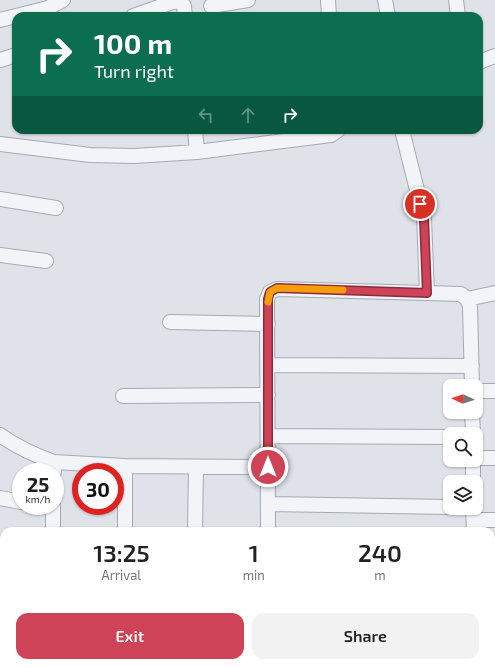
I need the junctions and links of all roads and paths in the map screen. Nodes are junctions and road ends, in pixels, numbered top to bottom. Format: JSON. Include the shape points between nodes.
{"nodes":[{"id":1,"x":63,"y":0,"type":"edge"},
{"id":2,"x":248,"y":0,"type":"edge"},
{"id":3,"x":328,"y":0,"type":"edge"},
{"id":4,"x":385,"y":0,"type":"edge"},
{"id":5,"x":456,"y":0,"type":"edge"},
{"id":6,"x":211,"y":6,"type":"dead end"},
{"id":7,"x":32,"y":12,"type":"edge"},
{"id":8,"x":144,"y":12,"type":"edge"},
{"id":9,"x":185,"y":12,"type":"edge"},
{"id":10,"x":330,"y":12,"type":"edge"},
{"id":11,"x":387,"y":12,"type":"edge"},
{"id":12,"x":458,"y":12,"type":"edge"},
{"id":13,"x":12,"y":17,"type":"edge"},
{"id":14,"x":0,"y":20,"type":"edge"},
{"id":15,"x":12,"y":56,"type":"edge"},
{"id":16,"x":495,"y":56,"type":"edge"},
{"id":17,"x":0,"y":60,"type":"edge"},
{"id":18,"x":483,"y":60,"type":"edge"},
{"id":19,"x":195,"y":134,"type":"edge"},
{"id":20,"x":332,"y":134,"type":"edge"},
{"id":21,"x":403,"y":134,"type":"edge"},
{"id":22,"x":0,"y":144,"type":"edge"},
{"id":23,"x":197,"y":152,"type":"junction"},
{"id":24,"x":0,"y":199,"type":"edge"},
{"id":25,"x":56,"y":208,"type":"dead end"},
{"id":26,"x":0,"y":255,"type":"edge"},
{"id":27,"x":46,"y":261,"type":"dead end"},
{"id":28,"x":427,"y":293,"type":"junction"},
{"id":29,"x":495,"y":293,"type":"edge"},
{"id":30,"x":467,"y":299,"type":"junction"},
{"id":31,"x":170,"y":322,"type":"dead end"},
{"id":32,"x":268,"y":324,"type":"junction"},
{"id":33,"x":268,"y":365,"type":"junction"},
{"id":34,"x":472,"y":366,"type":"junction"},
{"id":35,"x":472,"y":379,"type":"edge"},
{"id":36,"x":483,"y":391,"type":"edge"},
{"id":37,"x":495,"y":391,"type":"edge"},
{"id":38,"x":268,"y":394,"type":"junction"},
{"id":39,"x":123,"y":396,"type":"dead end"},
{"id":40,"x":0,"y":435,"type":"edge"},
{"id":41,"x":268,"y":436,"type":"junction"},
{"id":42,"x":443,"y":437,"type":"edge"},
{"id":43,"x":483,"y":458,"type":"edge"},
{"id":44,"x":495,"y":458,"type":"edge"},
{"id":45,"x":47,"y":463,"type":"edge"},
{"id":46,"x":125,"y":466,"type":"junction"},
{"id":47,"x":64,"y":467,"type":"edge"},
{"id":48,"x":196,"y":467,"type":"junction"},
{"id":49,"x":268,"y":467,"type":"junction"},
{"id":50,"x":0,"y":498,"type":"edge"},
{"id":51,"x":12,"y":500,"type":"edge"},
{"id":52,"x":268,"y":504,"type":"junction"},
{"id":53,"x":443,"y":507,"type":"edge"},
{"id":54,"x":53,"y":515,"type":"edge"},
{"id":55,"x":474,"y":520,"type":"edge"},
{"id":56,"x":495,"y":520,"type":"edge"},
{"id":57,"x":53,"y":527,"type":"edge"},
{"id":58,"x":125,"y":527,"type":"edge"},
{"id":59,"x":195,"y":527,"type":"edge"},
{"id":60,"x":268,"y":527,"type":"edge"}],
"edges":[{"from":1,"to":7,"type":"street","via":[[48,8]]},
{"from":2,"to":6,"type":"street"},
{"from":3,"to":10,"type":"street"},
{"from":4,"to":11,"type":"street"},
{"from":5,"to":12,"type":"street"},
{"from":8,"to":9,"type":"street","via":[[180,2]]},
{"from":13,"to":14,"type":"street"},
{"from":15,"to":17,"type":"street"},
{"from":16,"to":18,"type":"street"},
{"from":19,"to":23,"type":"street"},
{"from":20,"to":23,"type":"street"},
{"from":21,"to":28,"type":"street","via":[[424,218]]},
{"from":22,"to":23,"type":"street","via":[[112,156]]},
{"from":24,"to":25,"type":"street"},
{"from":26,"to":27,"type":"street"},
{"from":28,"to":30,"type":"street","via":[[461,294]]},
{"from":28,"to":32,"type":"street","via":[[277,288],[270,292],[268,299]]},
{"from":29,"to":30,"type":"street"},
{"from":30,"to":34,"type":"street","via":[[470,306]]},
{"from":31,"to":32,"type":"street"},
{"from":32,"to":33,"type":"street"},
{"from":33,"to":34,"type":"street"},
{"from":33,"to":38,"type":"street"},
{"from":34,"to":35,"type":"street"},
{"from":36,"to":37,"type":"street"},
{"from":38,"to":39,"type":"street"},
{"from":38,"to":41,"type":"street"},
{"from":40,"to":45,"type":"street"},
{"from":41,"to":42,"type":"street"},
{"from":41,"to":49,"type":"street"},
{"from":43,"to":44,"type":"street"},
{"from":46,"to":47,"type":"street"},
{"from":46,"to":48,"type":"street"},
{"from":46,"to":58,"type":"street"},
{"from":48,"to":49,"type":"street"},
{"from":48,"to":59,"type":"street"},
{"from":49,"to":52,"type":"street"},
{"from":50,"to":51,"type":"street"},
{"from":52,"to":53,"type":"street"},
{"from":52,"to":60,"type":"street"},
{"from":54,"to":57,"type":"street"},
{"from":55,"to":56,"type":"street"}]}
